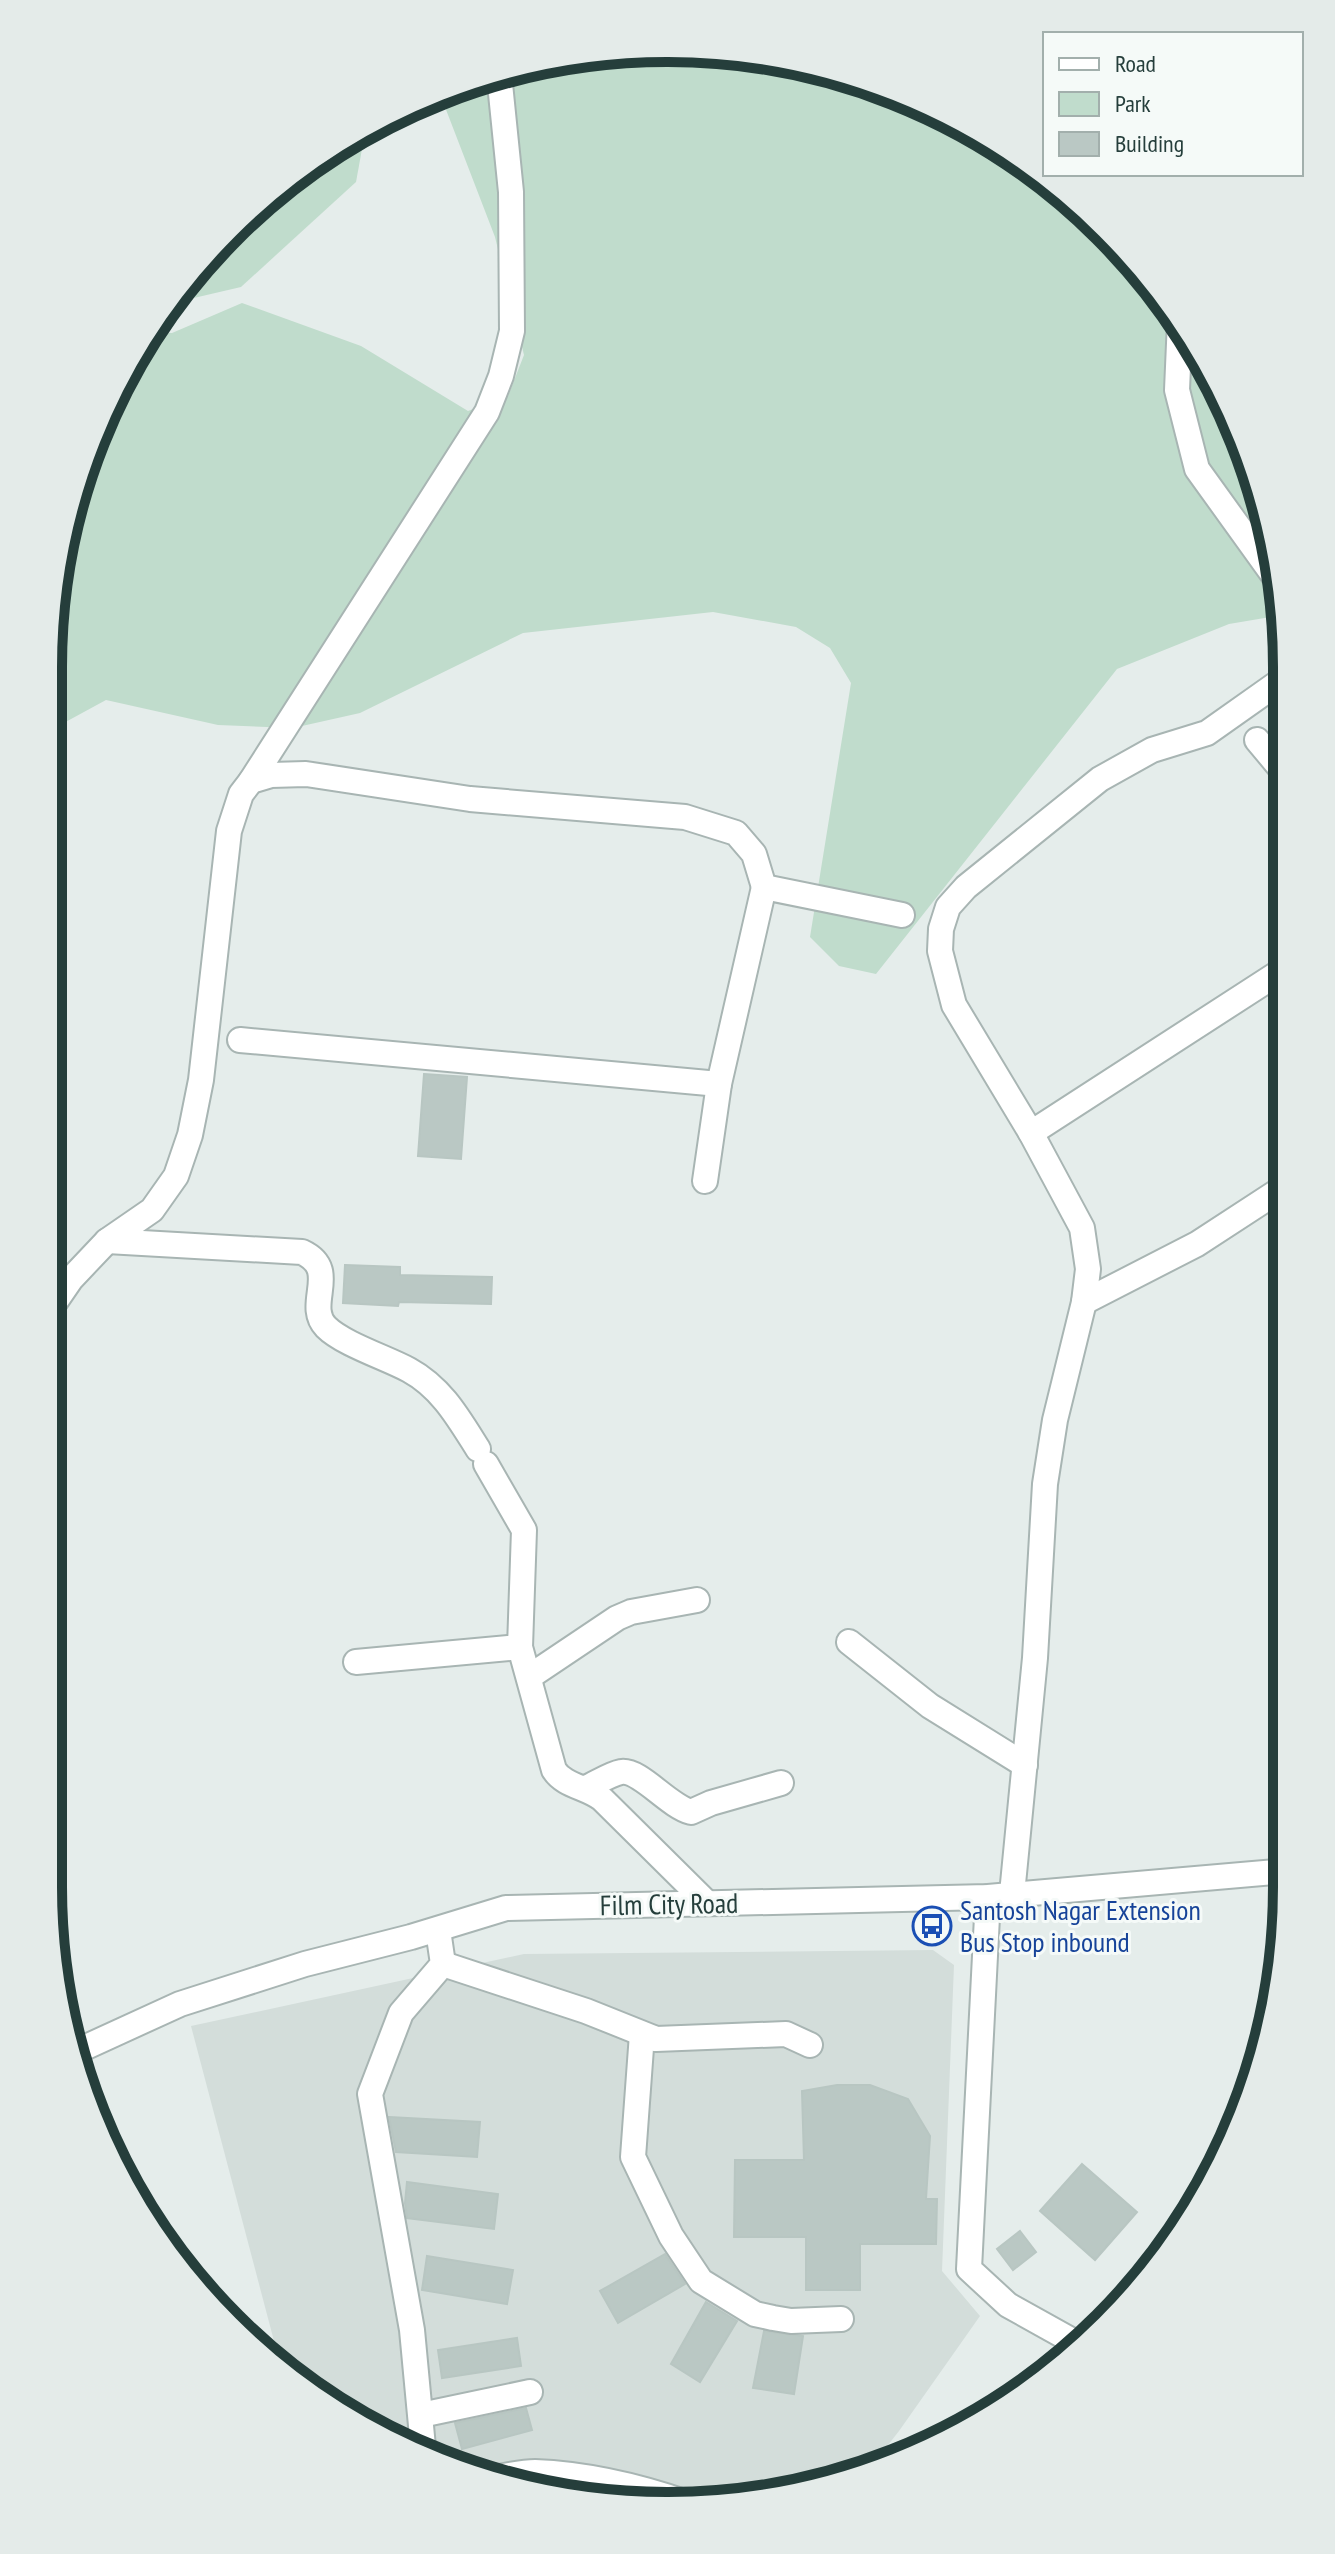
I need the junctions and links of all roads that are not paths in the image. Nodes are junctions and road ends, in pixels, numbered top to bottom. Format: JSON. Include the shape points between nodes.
{"nodes":[{"id":1,"x":500,"y":86,"type":"edge"},
{"id":2,"x":1179,"y":344,"type":"edge"},
{"id":3,"x":1263,"y":561,"type":"edge"},
{"id":4,"x":1273,"y":686,"type":"edge"},
{"id":5,"x":1257,"y":740,"type":"dead end"},
{"id":6,"x":1273,"y":759,"type":"edge"},
{"id":7,"x":251,"y":781,"type":"junction"},
{"id":8,"x":764,"y":887,"type":"junction"},
{"id":9,"x":902,"y":915,"type":"dead end"},
{"id":10,"x":1273,"y":976,"type":"edge"},
{"id":11,"x":240,"y":1040,"type":"dead end"},
{"id":12,"x":719,"y":1084,"type":"junction"},
{"id":13,"x":1031,"y":1133,"type":"junction"},
{"id":14,"x":705,"y":1181,"type":"dead end"},
{"id":15,"x":1273,"y":1195,"type":"edge"},
{"id":16,"x":107,"y":1241,"type":"junction"},
{"id":17,"x":62,"y":1292,"type":"edge"},
{"id":18,"x":1084,"y":1302,"type":"junction"},
{"id":19,"x":697,"y":1600,"type":"dead end"},
{"id":20,"x":849,"y":1642,"type":"dead end"},
{"id":21,"x":520,"y":1647,"type":"junction"},
{"id":22,"x":356,"y":1662,"type":"dead end"},
{"id":23,"x":529,"y":1677,"type":"junction"},
{"id":24,"x":1025,"y":1765,"type":"junction"},
{"id":25,"x":781,"y":1783,"type":"dead end"},
{"id":26,"x":586,"y":1788,"type":"junction"},
{"id":27,"x":1273,"y":1872,"type":"edge"},
{"id":28,"x":1000,"y":1896,"type":"junction"},
{"id":29,"x":707,"y":1903,"type":"junction"},
{"id":30,"x":438,"y":1930,"type":"junction"},
{"id":31,"x":443,"y":1964,"type":"junction"},
{"id":32,"x":642,"y":2034,"type":"junction"},
{"id":33,"x":810,"y":2045,"type":"dead end"},
{"id":34,"x":84,"y":2048,"type":"edge"},
{"id":35,"x":841,"y":2319,"type":"dead end"},
{"id":36,"x":1070,"y":2339,"type":"edge"},
{"id":37,"x":530,"y":2392,"type":"dead end"},
{"id":38,"x":421,"y":2415,"type":"junction"},
{"id":39,"x":423,"y":2440,"type":"edge"},
{"id":40,"x":522,"y":2474,"type":"edge"},
{"id":41,"x":654,"y":2492,"type":"edge"}],
"edges":[{"from":1,"to":7,"type":"street","via":[[511,192],[512,300],[512,331],[501,376],[487,412]]},
{"from":2,"to":3,"type":"street","via":[[1177,390],[1197,469]]},
{"from":4,"to":13,"type":"street","via":[[1207,733],[1152,750],[1100,779],[948,907],[940,951],[954,1005]]},
{"from":5,"to":6,"type":"street"},
{"from":7,"to":8,"type":"street","via":[[306,774],[470,799],[685,817],[736,833],[754,854]]},
{"from":7,"to":16,"type":"street","via":[[229,831],[190,1135],[176,1176],[152,1210]]},
{"from":8,"to":9,"type":"street"},
{"from":8,"to":12,"type":"street"},
{"from":10,"to":13,"type":"street"},
{"from":11,"to":12,"type":"street"},
{"from":12,"to":14,"type":"street"},
{"from":13,"to":18,"type":"street","via":[[1082,1228],[1088,1269]]},
{"from":15,"to":18,"type":"street","via":[[1197,1244]]},
{"from":16,"to":17,"type":"street"},
{"from":16,"to":21,"type":"street","via":[[302,1252],[316,1258],[324,1325],[412,1372],[450,1404],[524,1530]]},
{"from":18,"to":24,"type":"street","via":[[1045,1484]]},
{"from":19,"to":23,"type":"street","via":[[617,1618]]},
{"from":20,"to":24,"type":"street","via":[[930,1706]]},
{"from":21,"to":22,"type":"street"},
{"from":21,"to":23,"type":"street"},
{"from":23,"to":26,"type":"street","via":[[554,1770],[564,1781]]},
{"from":24,"to":28,"type":"street"},
{"from":25,"to":26,"type":"street","via":[[691,1812],[678,1809],[634,1772],[620,1772]]},
{"from":26,"to":29,"type":"street"},
{"from":27,"to":28,"type":"street","name":"Film City Road"},
{"from":28,"to":29,"type":"street","name":"Film City Road"},
{"from":28,"to":36,"type":"street","via":[[969,2269],[1008,2305]]},
{"from":29,"to":30,"type":"street","name":"Film City Road","via":[[506,1908]]},
{"from":30,"to":31,"type":"street"},
{"from":30,"to":34,"type":"street","name":"Film City Road","via":[[180,2004]]},
{"from":31,"to":32,"type":"street"},
{"from":31,"to":38,"type":"street","via":[[401,2013],[370,2094],[412,2330]]},
{"from":32,"to":33,"type":"street","via":[[656,2039],[786,2034]]},
{"from":32,"to":35,"type":"street","via":[[633,2157],[671,2236],[701,2281],[755,2314],[791,2321]]},
{"from":37,"to":38,"type":"street"},
{"from":38,"to":39,"type":"street"},
{"from":40,"to":41,"type":"street","via":[[591,2478]]}]}
